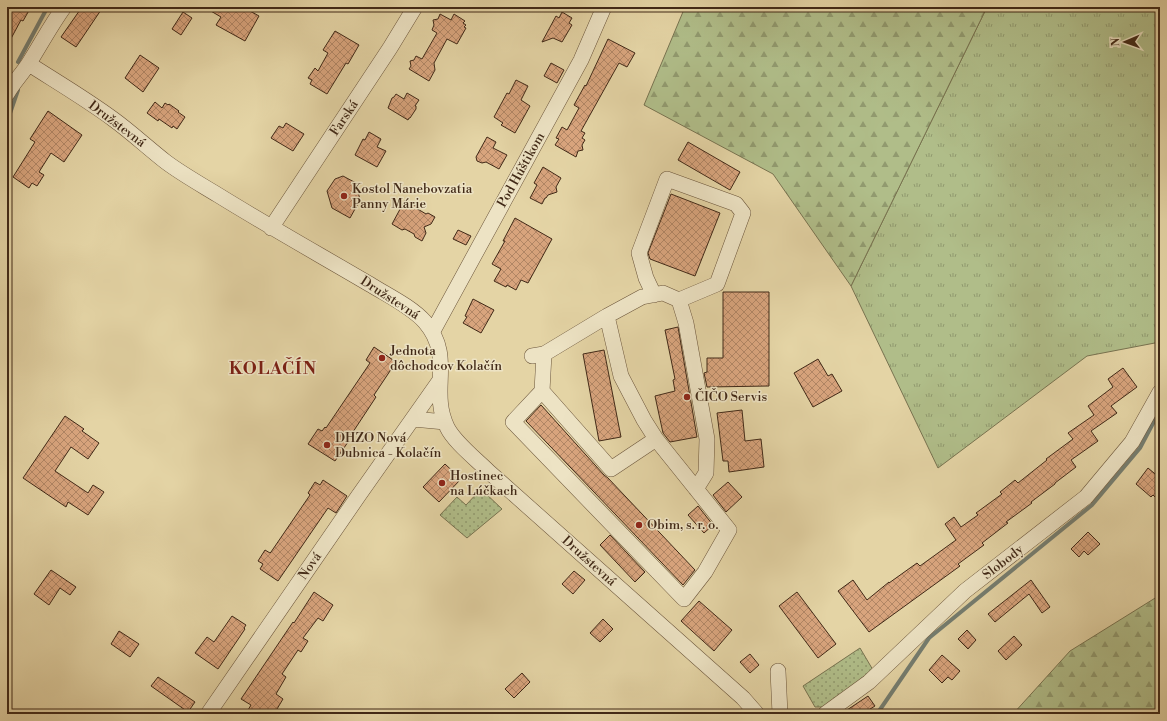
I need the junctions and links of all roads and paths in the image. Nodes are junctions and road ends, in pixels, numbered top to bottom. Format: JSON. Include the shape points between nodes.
{"nodes":[{"id":1,"x":64,"y":7,"type":"edge"},
{"id":2,"x":415,"y":7,"type":"edge"},
{"id":3,"x":604,"y":7,"type":"edge"},
{"id":4,"x":29,"y":64,"type":"junction"},
{"id":5,"x":7,"y":94,"type":"edge"},
{"id":6,"x":271,"y":228,"type":"junction"},
{"id":7,"x":654,"y":295,"type":"junction"},
{"id":8,"x":678,"y":300,"type":"junction"},
{"id":9,"x":607,"y":316,"type":"junction"},
{"id":10,"x":432,"y":331,"type":"junction"},
{"id":11,"x":440,"y":380,"type":"junction"},
{"id":12,"x":542,"y":391,"type":"junction"},
{"id":13,"x":1160,"y":392,"type":"edge"},
{"id":14,"x":413,"y":419,"type":"junction"},
{"id":15,"x":444,"y":422,"type":"junction"},
{"id":16,"x":656,"y":439,"type":"junction"},
{"id":17,"x":696,"y":489,"type":"junction"},
{"id":18,"x":778,"y":671,"type":"dead end"},
{"id":19,"x":208,"y":714,"type":"edge"},
{"id":20,"x":757,"y":714,"type":"edge"},
{"id":21,"x":780,"y":714,"type":"edge"},
{"id":22,"x":825,"y":714,"type":"edge"}],
"edges":[{"from":1,"to":4,"type":"street"},
{"from":2,"to":6,"type":"street","name":"Farská"},
{"from":3,"to":10,"type":"street","name":"Pod Húštikom","via":[[581,60]]},
{"from":4,"to":5,"type":"street"},
{"from":4,"to":6,"type":"street","name":"Družstevná","via":[[113,119],[166,162]]},
{"from":6,"to":10,"type":"street","name":"Družstevná","via":[[411,310],[424,320]]},
{"from":7,"to":8,"type":"street","via":[[663,293]]},
{"from":7,"to":8,"type":"street","via":[[639,253],[667,179],[736,204],[743,213],[717,284]]},
{"from":7,"to":9,"type":"street","via":[[642,297]]},
{"from":8,"to":17,"type":"street","via":[[686,323],[707,439],[706,473]]},
{"from":9,"to":12,"type":"street","via":[[538,355]]},
{"from":9,"to":16,"type":"street","via":[[621,376]]},
{"from":10,"to":11,"type":"street","name":"Družstevná","via":[[441,361]]},
{"from":11,"to":14,"type":"street","name":"Nová"},
{"from":11,"to":15,"type":"street","name":"Družstevná"},
{"from":12,"to":16,"type":"street","via":[[610,468]]},
{"from":12,"to":17,"type":"street","via":[[513,422],[684,599],[705,572],[730,530]]},
{"from":13,"to":22,"type":"street","name":"Slobody","via":[[1132,442],[1086,497],[965,591],[869,682]]},
{"from":14,"to":15,"type":"street"},
{"from":14,"to":19,"type":"street","name":"Nová"},
{"from":15,"to":20,"type":"street","name":"Družstevná","via":[[452,436],[488,472],[743,698]]},
{"from":16,"to":17,"type":"street"},
{"from":18,"to":21,"type":"street"}]}
